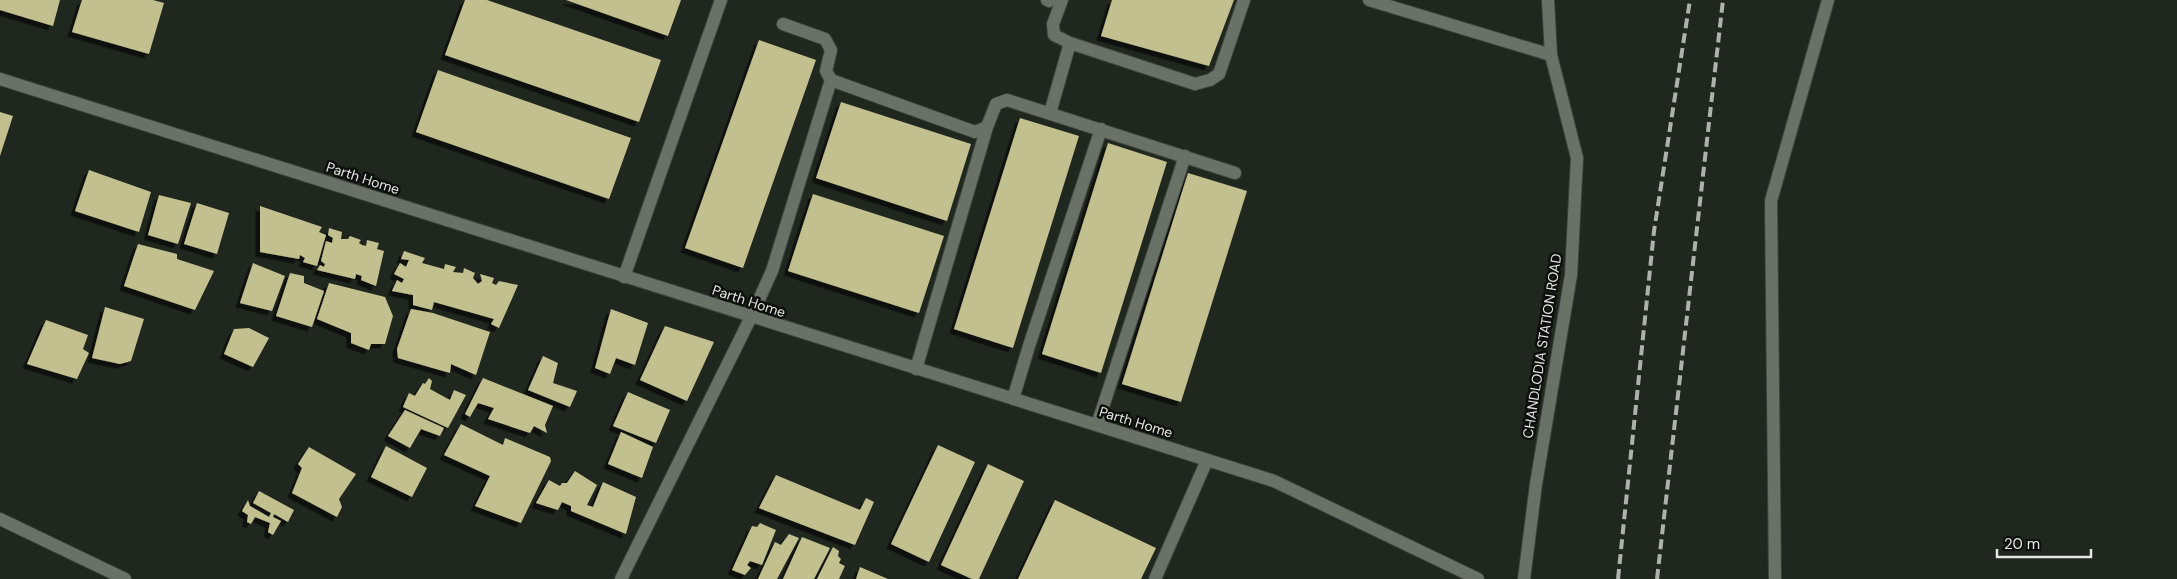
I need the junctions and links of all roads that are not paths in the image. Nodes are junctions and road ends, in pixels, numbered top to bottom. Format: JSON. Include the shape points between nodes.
{"nodes":[{"id":1,"x":721,"y":0,"type":"edge"},
{"id":2,"x":1062,"y":0,"type":"edge"},
{"id":3,"x":1244,"y":0,"type":"edge"},
{"id":4,"x":1369,"y":0,"type":"edge"},
{"id":5,"x":1548,"y":0,"type":"edge"},
{"id":6,"x":1828,"y":0,"type":"edge"},
{"id":7,"x":783,"y":24,"type":"dead end"},
{"id":8,"x":1070,"y":44,"type":"junction"},
{"id":9,"x":1551,"y":55,"type":"junction"},
{"id":10,"x":0,"y":79,"type":"edge"},
{"id":11,"x":830,"y":80,"type":"junction"},
{"id":12,"x":1050,"y":113,"type":"junction"},
{"id":13,"x":987,"y":127,"type":"junction"},
{"id":14,"x":1101,"y":129,"type":"junction"},
{"id":15,"x":1185,"y":156,"type":"junction"},
{"id":16,"x":1235,"y":174,"type":"dead end"},
{"id":17,"x":624,"y":277,"type":"junction"},
{"id":18,"x":752,"y":317,"type":"junction"},
{"id":19,"x":916,"y":369,"type":"junction"},
{"id":20,"x":1013,"y":399,"type":"junction"},
{"id":21,"x":1097,"y":425,"type":"junction"},
{"id":22,"x":1207,"y":460,"type":"junction"},
{"id":23,"x":0,"y":520,"type":"edge"},
{"id":24,"x":125,"y":579,"type":"edge"},
{"id":25,"x":621,"y":579,"type":"edge"},
{"id":26,"x":1155,"y":579,"type":"edge"},
{"id":27,"x":1478,"y":579,"type":"edge"},
{"id":28,"x":1524,"y":579,"type":"edge"},
{"id":29,"x":1775,"y":579,"type":"edge"}],
"edges":[{"from":1,"to":17,"type":"street"},
{"from":2,"to":8,"type":"street","via":[[1053,24],[1054,35]]},
{"from":3,"to":8,"type":"street","via":[[1219,74],[1195,84]]},
{"from":4,"to":9,"type":"street"},
{"from":5,"to":9,"type":"street","name":"CHANDLODIA STATION ROAD"},
{"from":6,"to":29,"type":"street","via":[[1771,201]]},
{"from":7,"to":11,"type":"street","via":[[825,39],[831,50],[826,71]]},
{"from":8,"to":12,"type":"street"},
{"from":9,"to":28,"type":"street","name":"CHANDLODIA STATION ROAD","via":[[1577,158],[1571,275],[1536,484]]},
{"from":10,"to":17,"type":"street","name":"Parth Home"},
{"from":11,"to":13,"type":"street","via":[[976,132]]},
{"from":11,"to":18,"type":"street","via":[[772,271]]},
{"from":12,"to":13,"type":"street","via":[[1008,100],[996,104]]},
{"from":12,"to":14,"type":"street"},
{"from":13,"to":19,"type":"street"},
{"from":14,"to":15,"type":"street"},
{"from":14,"to":20,"type":"street"},
{"from":15,"to":16,"type":"street"},
{"from":15,"to":21,"type":"street"},
{"from":17,"to":18,"type":"street","name":"Parth Home"},
{"from":18,"to":19,"type":"street","name":"Parth Home"},
{"from":18,"to":25,"type":"street"},
{"from":19,"to":20,"type":"street","name":"Parth Home"},
{"from":20,"to":21,"type":"street","name":"Parth Home"},
{"from":21,"to":22,"type":"street","name":"Parth Home"},
{"from":22,"to":26,"type":"street"},
{"from":22,"to":27,"type":"street","name":"Parth Home","via":[[1274,481]]},
{"from":23,"to":24,"type":"street"}]}
